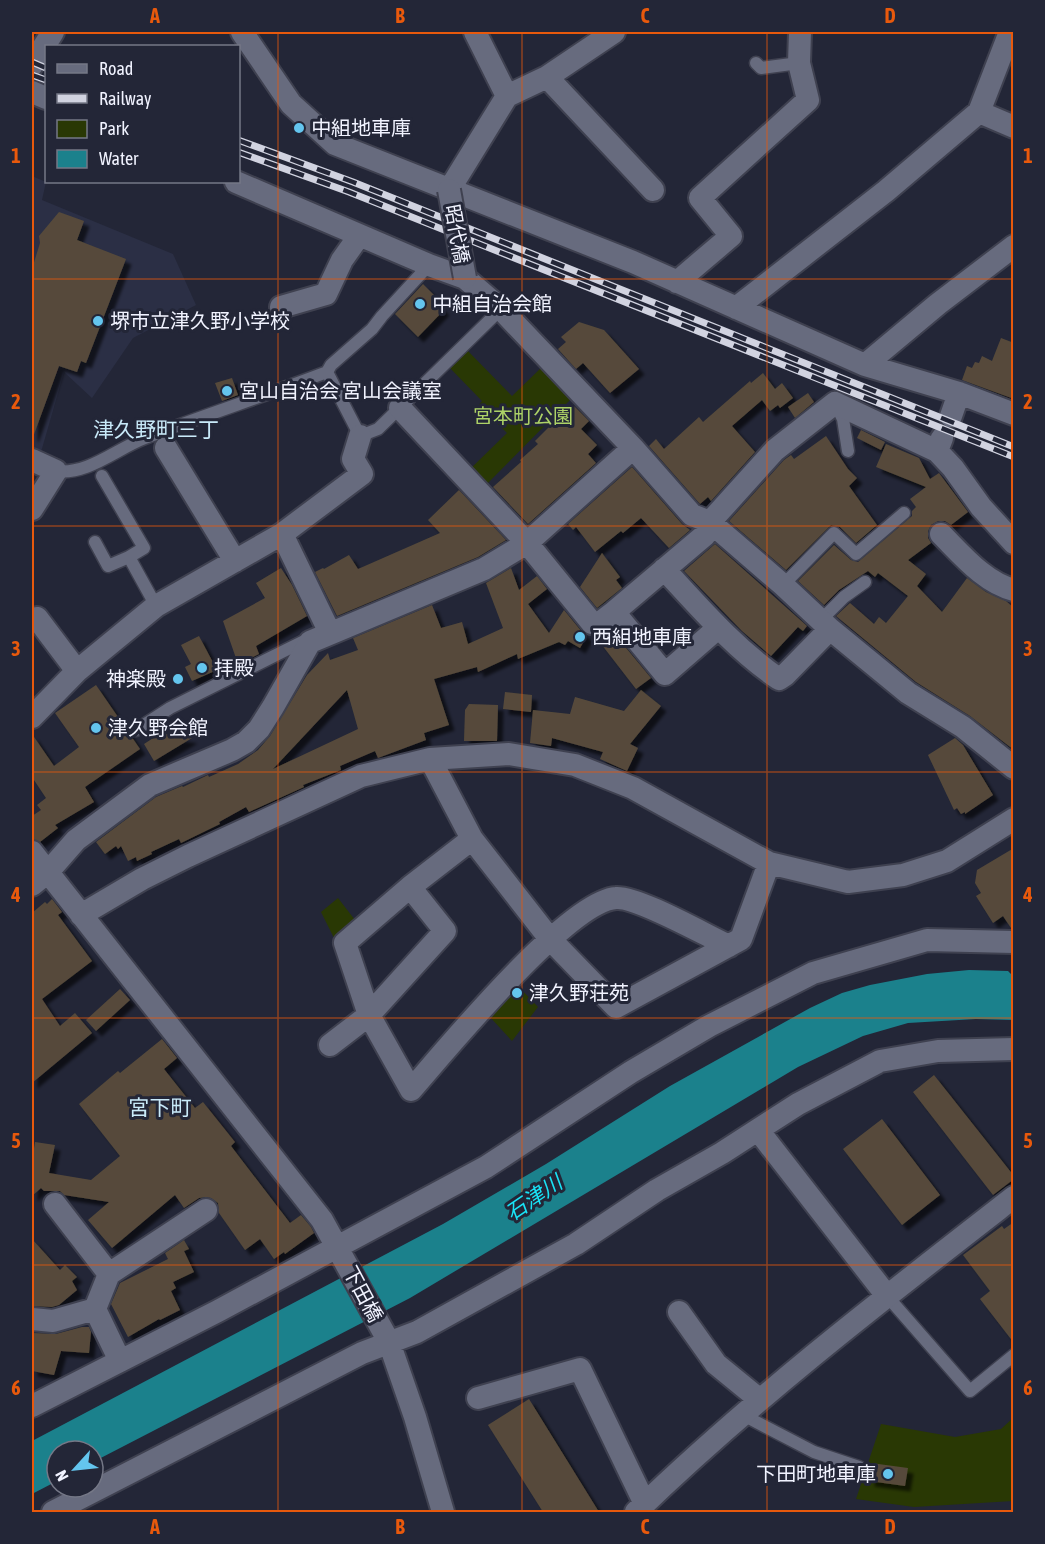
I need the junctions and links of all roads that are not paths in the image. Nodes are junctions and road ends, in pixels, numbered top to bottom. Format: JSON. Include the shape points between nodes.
{"nodes":[{"id":1,"x":52,"y":32,"type":"edge"},
{"id":2,"x":245,"y":32,"type":"edge"},
{"id":3,"x":475,"y":32,"type":"edge"},
{"id":4,"x":614,"y":32,"type":"edge"},
{"id":5,"x":800,"y":32,"type":"edge"},
{"id":6,"x":1010,"y":32,"type":"edge"},
{"id":7,"x":756,"y":63,"type":"dead end"},
{"id":8,"x":799,"y":63,"type":"junction"},
{"id":9,"x":32,"y":65,"type":"edge"},
{"id":10,"x":547,"y":77,"type":"junction"},
{"id":11,"x":507,"y":96,"type":"junction"},
{"id":12,"x":979,"y":112,"type":"junction"},
{"id":13,"x":1014,"y":127,"type":"edge"},
{"id":14,"x":238,"y":183,"type":"edge"},
{"id":15,"x":449,"y":190,"type":"junction"},
{"id":16,"x":653,"y":190,"type":"dead end"},
{"id":17,"x":358,"y":236,"type":"junction"},
{"id":18,"x":1014,"y":246,"type":"edge"},
{"id":19,"x":429,"y":265,"type":"junction"},
{"id":20,"x":465,"y":278,"type":"junction"},
{"id":21,"x":677,"y":282,"type":"junction"},
{"id":22,"x":281,"y":307,"type":"dead end"},
{"id":23,"x":736,"y":308,"type":"junction"},
{"id":24,"x":501,"y":309,"type":"junction"},
{"id":25,"x":865,"y":365,"type":"junction"},
{"id":26,"x":327,"y":372,"type":"junction"},
{"id":27,"x":959,"y":393,"type":"junction"},
{"id":28,"x":835,"y":403,"type":"junction"},
{"id":29,"x":400,"y":408,"type":"junction"},
{"id":30,"x":1014,"y":414,"type":"edge"},
{"id":31,"x":951,"y":416,"type":"dead end"},
{"id":32,"x":360,"y":436,"type":"junction"},
{"id":33,"x":166,"y":448,"type":"dead end"},
{"id":34,"x":633,"y":448,"type":"junction"},
{"id":35,"x":848,"y":451,"type":"dead end"},
{"id":36,"x":32,"y":460,"type":"edge"},
{"id":37,"x":56,"y":471,"type":"junction"},
{"id":38,"x":102,"y":476,"type":"dead end"},
{"id":39,"x":32,"y":509,"type":"edge"},
{"id":40,"x":904,"y":513,"type":"dead end"},
{"id":41,"x":710,"y":522,"type":"junction"},
{"id":42,"x":282,"y":534,"type":"junction"},
{"id":43,"x":942,"y":534,"type":"dead end"},
{"id":44,"x":95,"y":542,"type":"dead end"},
{"id":45,"x":527,"y":543,"type":"junction"},
{"id":46,"x":1014,"y":543,"type":"edge"},
{"id":47,"x":129,"y":557,"type":"junction"},
{"id":48,"x":235,"y":561,"type":"junction"},
{"id":49,"x":664,"y":569,"type":"junction"},
{"id":50,"x":866,"y":582,"type":"dead end"},
{"id":51,"x":783,"y":585,"type":"junction"},
{"id":52,"x":1014,"y":590,"type":"edge"},
{"id":53,"x":156,"y":606,"type":"junction"},
{"id":54,"x":614,"y":612,"type":"junction"},
{"id":55,"x":34,"y":614,"type":"edge"},
{"id":56,"x":825,"y":625,"type":"junction"},
{"id":57,"x":718,"y":628,"type":"junction"},
{"id":58,"x":320,"y":637,"type":"junction"},
{"id":59,"x":77,"y":671,"type":"junction"},
{"id":60,"x":32,"y":717,"type":"edge"},
{"id":61,"x":136,"y":730,"type":"dead end"},
{"id":62,"x":430,"y":759,"type":"junction"},
{"id":63,"x":1014,"y":768,"type":"edge"},
{"id":64,"x":1014,"y":819,"type":"edge"},
{"id":65,"x":472,"y":839,"type":"junction"},
{"id":66,"x":32,"y":852,"type":"edge"},
{"id":67,"x":769,"y":863,"type":"junction"},
{"id":68,"x":40,"y":878,"type":"edge"},
{"id":69,"x":410,"y":887,"type":"junction"},
{"id":70,"x":81,"y":915,"type":"junction"},
{"id":71,"x":550,"y":939,"type":"junction"},
{"id":72,"x":1014,"y":942,"type":"edge"},
{"id":73,"x":729,"y":946,"type":"junction"},
{"id":74,"x":369,"y":1015,"type":"junction"},
{"id":75,"x":330,"y":1046,"type":"dead end"},
{"id":76,"x":1014,"y":1049,"type":"edge"},
{"id":77,"x":758,"y":1130,"type":"junction"},
{"id":78,"x":1014,"y":1197,"type":"edge"},
{"id":79,"x":55,"y":1204,"type":"dead end"},
{"id":80,"x":206,"y":1210,"type":"dead end"},
{"id":81,"x":337,"y":1247,"type":"junction"},
{"id":82,"x":109,"y":1274,"type":"junction"},
{"id":83,"x":887,"y":1296,"type":"junction"},
{"id":84,"x":95,"y":1309,"type":"junction"},
{"id":85,"x":679,"y":1312,"type":"dead end"},
{"id":86,"x":32,"y":1319,"type":"edge"},
{"id":87,"x":388,"y":1342,"type":"junction"},
{"id":88,"x":1014,"y":1355,"type":"edge"},
{"id":89,"x":120,"y":1361,"type":"junction"},
{"id":90,"x":478,"y":1398,"type":"dead end"},
{"id":91,"x":760,"y":1400,"type":"junction"},
{"id":92,"x":32,"y":1406,"type":"edge"},
{"id":93,"x":743,"y":1415,"type":"junction"},
{"id":94,"x":859,"y":1467,"type":"dead end"},
{"id":95,"x":641,"y":1508,"type":"edge"},
{"id":96,"x":53,"y":1512,"type":"edge"},
{"id":97,"x":442,"y":1512,"type":"edge"}],
"edges":[{"from":1,"to":9,"type":"street"},
{"from":2,"to":15,"type":"street","via":[[291,104],[335,144]]},
{"from":3,"to":11,"type":"street"},
{"from":4,"to":10,"type":"street"},
{"from":5,"to":8,"type":"street"},
{"from":6,"to":12,"type":"street"},
{"from":7,"to":8,"type":"lane","via":[[761,68]]},
{"from":8,"to":21,"type":"street","via":[[808,100],[700,198],[731,236]]},
{"from":10,"to":11,"type":"street"},
{"from":10,"to":16,"type":"street"},
{"from":11,"to":15,"type":"street"},
{"from":12,"to":13,"type":"street"},
{"from":12,"to":23,"type":"street","via":[[886,192]]},
{"from":14,"to":17,"type":"street"},
{"from":15,"to":20,"type":"street","name":"昭代橋","bridge":true},
{"from":15,"to":21,"type":"street"},
{"from":17,"to":19,"type":"street"},
{"from":17,"to":22,"type":"street","via":[[326,294]]},
{"from":18,"to":25,"type":"street"},
{"from":19,"to":20,"type":"street"},
{"from":19,"to":26,"type":"lane"},
{"from":20,"to":24,"type":"street"},
{"from":21,"to":23,"type":"street"},
{"from":23,"to":25,"type":"street"},
{"from":24,"to":29,"type":"lane"},
{"from":24,"to":34,"type":"street"},
{"from":25,"to":27,"type":"street"},
{"from":26,"to":32,"type":"lane"},
{"from":26,"to":37,"type":"lane","via":[[126,445],[81,470]]},
{"from":27,"to":30,"type":"street"},
{"from":27,"to":31,"type":"street"},
{"from":28,"to":35,"type":"lane","via":[[843,419]]},
{"from":28,"to":41,"type":"street","via":[[775,450]]},
{"from":28,"to":46,"type":"street","via":[[940,444],[981,507]]},
{"from":29,"to":32,"type":"lane","via":[[378,429]]},
{"from":29,"to":45,"type":"street"},
{"from":32,"to":42,"type":"street","via":[[353,459],[362,474]]},
{"from":33,"to":48,"type":"street"},
{"from":34,"to":41,"type":"street","via":[[692,515]]},
{"from":34,"to":45,"type":"street"},
{"from":36,"to":37,"type":"street"},
{"from":37,"to":39,"type":"street"},
{"from":38,"to":47,"type":"lane","via":[[144,548]]},
{"from":40,"to":51,"type":"lane","via":[[856,554],[834,533]]},
{"from":41,"to":49,"type":"street","via":[[705,535]]},
{"from":41,"to":51,"type":"street"},
{"from":42,"to":48,"type":"street"},
{"from":42,"to":58,"type":"street"},
{"from":43,"to":52,"type":"street","via":[[1000,586]]},
{"from":44,"to":47,"type":"lane","via":[[108,566]]},
{"from":45,"to":54,"type":"street","via":[[592,623],[601,622]]},
{"from":45,"to":58,"type":"street","via":[[484,569]]},
{"from":47,"to":53,"type":"lane"},
{"from":48,"to":53,"type":"street"},
{"from":49,"to":54,"type":"street"},
{"from":49,"to":57,"type":"street"},
{"from":50,"to":56,"type":"lane","via":[[844,597]]},
{"from":51,"to":56,"type":"street"},
{"from":53,"to":59,"type":"street"},
{"from":54,"to":57,"type":"street","via":[[665,674]]},
{"from":55,"to":59,"type":"street"},
{"from":56,"to":57,"type":"street","via":[[779,679]]},
{"from":56,"to":63,"type":"street","via":[[908,693],[963,727]]},
{"from":58,"to":61,"type":"lane","via":[[302,642],[170,708]]},
{"from":58,"to":68,"type":"street","via":[[259,729],[246,742],[150,785],[76,840]]},
{"from":59,"to":60,"type":"street"},
{"from":62,"to":65,"type":"street"},
{"from":62,"to":67,"type":"street","via":[[509,754],[575,765],[633,788]]},
{"from":62,"to":70,"type":"street","via":[[361,776],[188,856]]},
{"from":64,"to":67,"type":"street","via":[[947,861],[903,875],[848,882]]},
{"from":65,"to":69,"type":"street"},
{"from":65,"to":71,"type":"street"},
{"from":66,"to":68,"type":"street","name":"下田橋"},
{"from":67,"to":73,"type":"street","via":[[741,939]]},
{"from":68,"to":70,"type":"street","name":"下田橋"},
{"from":69,"to":74,"type":"street","via":[[345,943]]},
{"from":69,"to":74,"type":"street","via":[[445,931]]},
{"from":70,"to":81,"type":"street","name":"下田橋","via":[[322,1220]]},
{"from":71,"to":73,"type":"street","via":[[597,904],[616,898],[637,902]]},
{"from":71,"to":73,"type":"street","via":[[616,1007]]},
{"from":71,"to":74,"type":"street","via":[[411,1090]]},
{"from":72,"to":81,"type":"street","via":[[927,940],[813,973],[709,1026],[504,1156]]},
{"from":74,"to":75,"type":"street"},
{"from":76,"to":77,"type":"street","via":[[938,1051],[880,1061]]},
{"from":77,"to":83,"type":"street"},
{"from":77,"to":87,"type":"street","via":[[576,1244],[417,1332]]},
{"from":78,"to":83,"type":"street"},
{"from":79,"to":82,"type":"street"},
{"from":80,"to":82,"type":"street"},
{"from":81,"to":87,"type":"street","name":"下田橋"},
{"from":81,"to":89,"type":"street"},
{"from":82,"to":84,"type":"street"},
{"from":83,"to":88,"type":"lane","via":[[970,1391]]},
{"from":83,"to":91,"type":"street"},
{"from":84,"to":86,"type":"street","via":[[53,1321]]},
{"from":84,"to":89,"type":"street"},
{"from":85,"to":91,"type":"street","via":[[716,1364]]},
{"from":87,"to":96,"type":"street"},
{"from":87,"to":97,"type":"street","name":"下田橋","via":[[415,1417]]},
{"from":89,"to":92,"type":"street"},
{"from":90,"to":95,"type":"street","via":[[580,1369]]},
{"from":91,"to":93,"type":"street"},
{"from":93,"to":94,"type":"lane","via":[[814,1452]]},
{"from":93,"to":95,"type":"street"}]}
